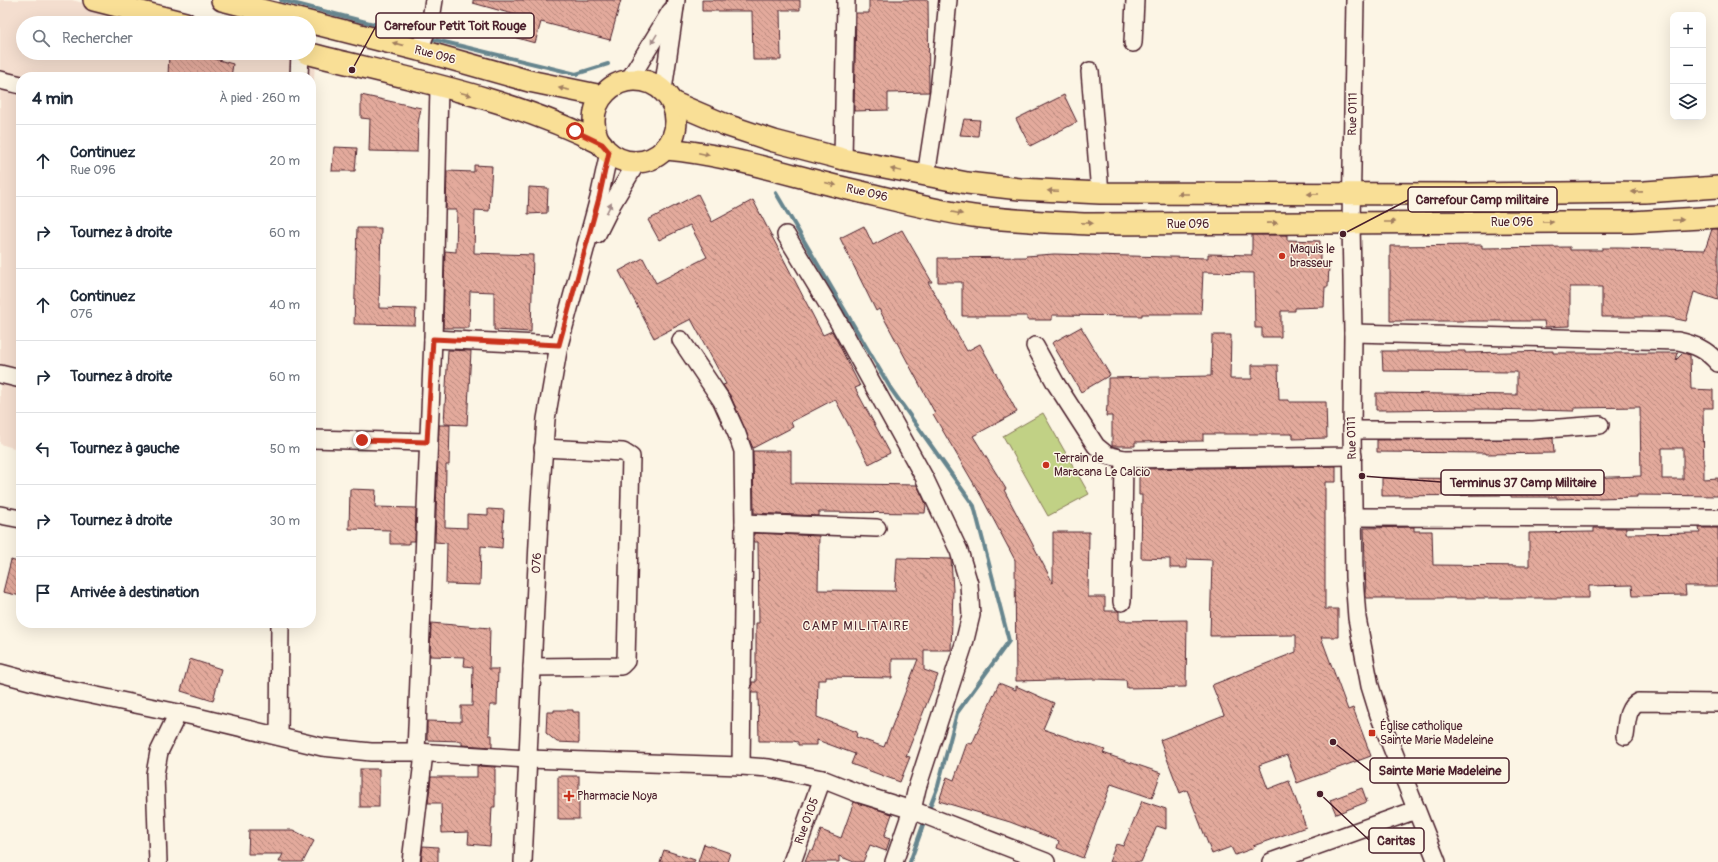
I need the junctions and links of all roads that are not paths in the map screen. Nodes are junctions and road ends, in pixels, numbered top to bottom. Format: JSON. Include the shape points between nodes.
{"nodes":[{"id":1,"x":94,"y":0,"type":"edge"},
{"id":2,"x":222,"y":0,"type":"edge"},
{"id":3,"x":434,"y":0,"type":"edge"},
{"id":4,"x":846,"y":0,"type":"edge"},
{"id":5,"x":948,"y":0,"type":"edge"},
{"id":6,"x":1135,"y":0,"type":"edge"},
{"id":7,"x":1355,"y":0,"type":"edge"},
{"id":8,"x":675,"y":3,"type":"edge"},
{"id":9,"x":157,"y":16,"type":"edge"},
{"id":10,"x":285,"y":16,"type":"edge"},
{"id":11,"x":316,"y":24,"type":"edge"},
{"id":12,"x":1133,"y":43,"type":"dead end"},
{"id":13,"x":419,"y":50,"type":"junction"},
{"id":14,"x":316,"y":56,"type":"edge"},
{"id":15,"x":300,"y":60,"type":"edge"},
{"id":16,"x":1090,"y":70,"type":"dead end"},
{"id":17,"x":299,"y":72,"type":"edge"},
{"id":18,"x":0,"y":80,"type":"edge"},
{"id":19,"x":629,"y":80,"type":"junction"},
{"id":20,"x":16,"y":84,"type":"edge"},
{"id":21,"x":439,"y":87,"type":"junction"},
{"id":22,"x":602,"y":96,"type":"junction"},
{"id":23,"x":667,"y":96,"type":"junction"},
{"id":24,"x":605,"y":148,"type":"junction"},
{"id":25,"x":666,"y":148,"type":"junction"},
{"id":26,"x":843,"y":159,"type":"junction"},
{"id":27,"x":637,"y":162,"type":"junction"},
{"id":28,"x":926,"y":176,"type":"junction"},
{"id":29,"x":1718,"y":187,"type":"edge"},
{"id":30,"x":1100,"y":194,"type":"junction"},
{"id":31,"x":1352,"y":194,"type":"junction"},
{"id":32,"x":1718,"y":217,"type":"edge"},
{"id":33,"x":1352,"y":222,"type":"junction"},
{"id":34,"x":786,"y":235,"type":"dead end"},
{"id":35,"x":580,"y":269,"type":"junction"},
{"id":36,"x":1353,"y":333,"type":"junction"},
{"id":37,"x":433,"y":339,"type":"junction"},
{"id":38,"x":681,"y":340,"type":"dead end"},
{"id":39,"x":559,"y":345,"type":"junction"},
{"id":40,"x":1035,"y":346,"type":"dead end"},
{"id":41,"x":1718,"y":363,"type":"edge"},
{"id":42,"x":0,"y":374,"type":"edge"},
{"id":43,"x":16,"y":378,"type":"edge"},
{"id":44,"x":1600,"y":425,"type":"dead end"},
{"id":45,"x":1352,"y":430,"type":"junction"},
{"id":46,"x":316,"y":439,"type":"edge"},
{"id":47,"x":427,"y":442,"type":"junction"},
{"id":48,"x":543,"y":448,"type":"junction"},
{"id":49,"x":1353,"y":456,"type":"junction"},
{"id":50,"x":1124,"y":459,"type":"junction"},
{"id":51,"x":0,"y":516,"type":"edge"},
{"id":52,"x":1354,"y":517,"type":"junction"},
{"id":53,"x":16,"y":518,"type":"edge"},
{"id":54,"x":1718,"y":518,"type":"edge"},
{"id":55,"x":744,"y":523,"type":"junction"},
{"id":56,"x":877,"y":528,"type":"dead end"},
{"id":57,"x":1122,"y":602,"type":"dead end"},
{"id":58,"x":280,"y":628,"type":"edge"},
{"id":59,"x":532,"y":667,"type":"junction"},
{"id":60,"x":0,"y":674,"type":"edge"},
{"id":61,"x":1718,"y":703,"type":"edge"},
{"id":62,"x":178,"y":713,"type":"junction"},
{"id":63,"x":279,"y":736,"type":"junction"},
{"id":64,"x":1625,"y":736,"type":"dead end"},
{"id":65,"x":420,"y":752,"type":"junction"},
{"id":66,"x":528,"y":759,"type":"junction"},
{"id":67,"x":741,"y":766,"type":"junction"},
{"id":68,"x":822,"y":779,"type":"junction"},
{"id":69,"x":912,"y":810,"type":"junction"},
{"id":70,"x":1416,"y":810,"type":"junction"},
{"id":71,"x":158,"y":862,"type":"edge"},
{"id":72,"x":411,"y":862,"type":"edge"},
{"id":73,"x":523,"y":862,"type":"edge"},
{"id":74,"x":792,"y":862,"type":"edge"},
{"id":75,"x":894,"y":862,"type":"edge"},
{"id":76,"x":1046,"y":862,"type":"edge"},
{"id":77,"x":1271,"y":862,"type":"edge"},
{"id":78,"x":1437,"y":862,"type":"edge"}],
"edges":[{"from":1,"to":9,"type":"main road"},
{"from":10,"to":2,"type":"main road","name":"Rue O96","one_way":true},
{"from":3,"to":13,"type":"street","via":[[431,19]]},
{"from":4,"to":26,"type":"street"},
{"from":5,"to":28,"type":"street","via":[[939,91]]},
{"from":6,"to":12,"type":"street"},
{"from":7,"to":31,"type":"street","name":"Rue O111"},
{"from":8,"to":19,"type":"street","one_way":true},
{"from":8,"to":23,"type":"street"},
{"from":13,"to":11,"type":"main road","name":"Rue O96","one_way":true},
{"from":22,"to":13,"type":"main road","name":"Rue O96","one_way":true,"via":[[528,81]]},
{"from":14,"to":21,"type":"main road"},
{"from":15,"to":17,"type":"street"},
{"from":16,"to":30,"type":"street"},
{"from":18,"to":20,"type":"street"},
{"from":19,"to":22,"type":"main road","via":[[610,88]]},
{"from":19,"to":23,"type":"main road","via":[[647,81]]},
{"from":21,"to":24,"type":"main road","one_way":true,"via":[[534,114],[575,131]]},
{"from":21,"to":37,"type":"street"},
{"from":22,"to":24,"type":"main road","via":[[594,115],[597,135]]},
{"from":23,"to":25,"type":"main road","via":[[677,121]]},
{"from":23,"to":26,"type":"main road","via":[[726,125]]},
{"from":24,"to":27,"type":"main road","via":[[617,158]]},
{"from":24,"to":35,"type":"street"},
{"from":25,"to":27,"type":"main road","via":[[648,160]]},
{"from":25,"to":33,"type":"main road","name":"Rue O96","one_way":true,"via":[[686,150],[932,208],[1016,221],[1088,224]]},
{"from":28,"to":26,"type":"main road","one_way":true},
{"from":35,"to":27,"type":"street","one_way":true,"via":[[612,204]]},
{"from":30,"to":28,"type":"main road","one_way":true,"via":[[1020,189]]},
{"from":29,"to":31,"type":"main road","one_way":true,"via":[[1638,192]]},
{"from":31,"to":30,"type":"main road","one_way":true},
{"from":31,"to":33,"type":"street","name":"Rue O111"},
{"from":33,"to":32,"type":"main road","name":"Rue O96","one_way":true,"via":[[1631,222]]},
{"from":33,"to":36,"type":"street","name":"Rue O111"},
{"from":34,"to":69,"type":"street","via":[[836,316],[924,477],[959,551],[969,584],[971,616],[964,644]]},
{"from":35,"to":39,"type":"street","name":"O76"},
{"from":36,"to":41,"type":"street","via":[[1678,341],[1696,345]]},
{"from":36,"to":45,"type":"street","name":"Rue O111"},
{"from":37,"to":39,"type":"street"},
{"from":37,"to":47,"type":"street"},
{"from":38,"to":55,"type":"street","via":[[722,401],[737,434],[743,452]]},
{"from":39,"to":48,"type":"street","name":"O76"},
{"from":40,"to":50,"type":"street","via":[[1096,446],[1107,454]]},
{"from":42,"to":43,"type":"street"},
{"from":44,"to":45,"type":"street","via":[[1533,430]]},
{"from":45,"to":49,"type":"street","name":"Rue O111"},
{"from":46,"to":47,"type":"street"},
{"from":47,"to":65,"type":"street"},
{"from":48,"to":59,"type":"street","name":"O76"},
{"from":48,"to":59,"type":"street","via":[[623,452],[631,457],[626,661],[621,666]]},
{"from":49,"to":50,"type":"street"},
{"from":49,"to":52,"type":"street","name":"Rue O111"},
{"from":50,"to":57,"type":"street"},
{"from":51,"to":53,"type":"street"},
{"from":52,"to":54,"type":"street"},
{"from":52,"to":70,"type":"street","name":"Rue O111","via":[[1356,611],[1364,657],[1379,715]]},
{"from":55,"to":56,"type":"street"},
{"from":55,"to":67,"type":"street"},
{"from":58,"to":63,"type":"street"},
{"from":59,"to":66,"type":"street","name":"O76"},
{"from":60,"to":62,"type":"street"},
{"from":61,"to":64,"type":"street","via":[[1638,702],[1630,710]]},
{"from":62,"to":63,"type":"street"},
{"from":62,"to":71,"type":"street","via":[[159,752],[155,774]]},
{"from":63,"to":65,"type":"street","via":[[342,750]]},
{"from":65,"to":66,"type":"street"},
{"from":65,"to":72,"type":"street"},
{"from":66,"to":67,"type":"street"},
{"from":66,"to":73,"type":"street","name":"O76"},
{"from":67,"to":68,"type":"street","via":[[769,768]]},
{"from":68,"to":69,"type":"street"},
{"from":68,"to":74,"type":"street","name":"Rue O105"},
{"from":69,"to":75,"type":"street"},
{"from":69,"to":76,"type":"street"},
{"from":70,"to":77,"type":"street"},
{"from":70,"to":78,"type":"street","name":"Rue O111"}]}
